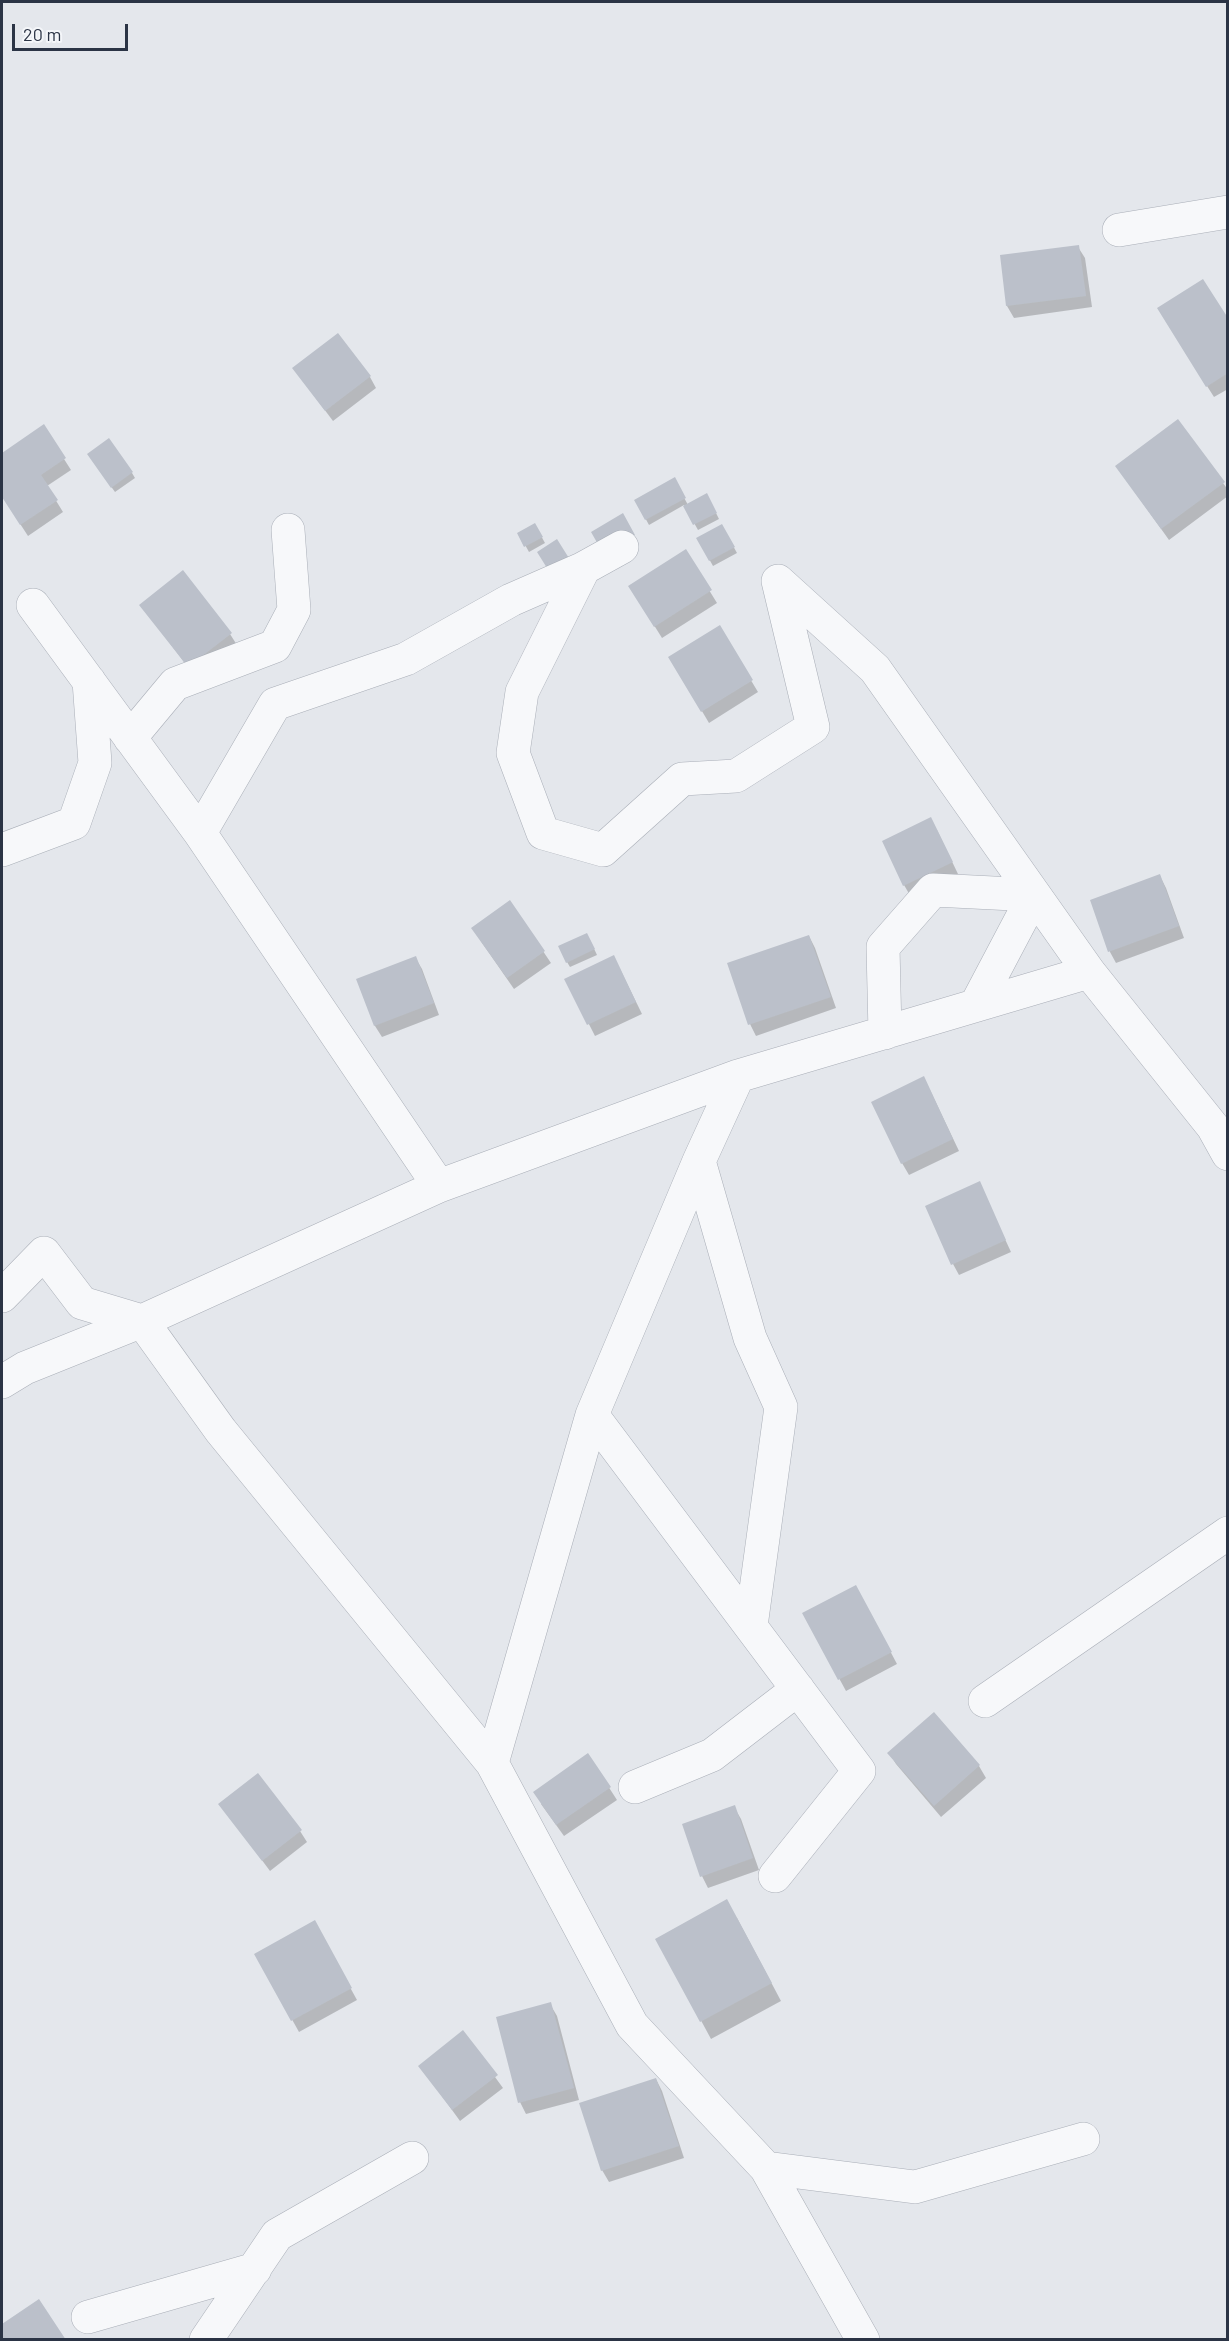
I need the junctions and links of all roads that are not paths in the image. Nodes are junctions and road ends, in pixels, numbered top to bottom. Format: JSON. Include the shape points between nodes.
{"nodes":[{"id":1,"x":1227,"y":212,"type":"edge"},
{"id":2,"x":1119,"y":230,"type":"dead end"},
{"id":3,"x":288,"y":530,"type":"dead end"},
{"id":4,"x":622,"y":547,"type":"dead end"},
{"id":5,"x":584,"y":568,"type":"junction"},
{"id":6,"x":33,"y":605,"type":"dead end"},
{"id":7,"x":88,"y":681,"type":"junction"},
{"id":8,"x":130,"y":738,"type":"junction"},
{"id":9,"x":200,"y":833,"type":"junction"},
{"id":10,"x":2,"y":850,"type":"edge"},
{"id":11,"x":1034,"y":895,"type":"junction"},
{"id":12,"x":1089,"y":972,"type":"junction"},
{"id":13,"x":976,"y":1005,"type":"junction"},
{"id":14,"x":885,"y":1033,"type":"junction"},
{"id":15,"x":738,"y":1076,"type":"junction"},
{"id":16,"x":1227,"y":1154,"type":"edge"},
{"id":17,"x":699,"y":1161,"type":"junction"},
{"id":18,"x":439,"y":1186,"type":"junction"},
{"id":19,"x":2,"y":1296,"type":"edge"},
{"id":20,"x":142,"y":1321,"type":"junction"},
{"id":21,"x":2,"y":1382,"type":"edge"},
{"id":22,"x":592,"y":1415,"type":"junction"},
{"id":23,"x":1227,"y":1533,"type":"edge"},
{"id":24,"x":751,"y":1626,"type":"junction"},
{"id":25,"x":798,"y":1689,"type":"junction"},
{"id":26,"x":986,"y":1701,"type":"dead end"},
{"id":27,"x":492,"y":1762,"type":"junction"},
{"id":28,"x":635,"y":1787,"type":"dead end"},
{"id":29,"x":776,"y":1876,"type":"dead end"},
{"id":30,"x":1083,"y":2139,"type":"dead end"},
{"id":31,"x":412,"y":2158,"type":"dead end"},
{"id":32,"x":766,"y":2168,"type":"junction"},
{"id":33,"x":255,"y":2269,"type":"junction"},
{"id":34,"x":88,"y":2317,"type":"dead end"},
{"id":35,"x":206,"y":2340,"type":"edge"},
{"id":36,"x":863,"y":2340,"type":"edge"}],
"edges":[{"from":1,"to":2,"type":"street"},
{"from":3,"to":8,"type":"street","via":[[294,610],[274,645],[175,684]]},
{"from":4,"to":5,"type":"street"},
{"from":5,"to":9,"type":"street","via":[[511,600],[406,659],[275,704]]},
{"from":5,"to":11,"type":"street","via":[[522,692],[513,753],[543,833],[603,850],[682,779],[736,776],[813,727],[778,581],[875,669]]},
{"from":6,"to":7,"type":"street"},
{"from":7,"to":8,"type":"street"},
{"from":7,"to":10,"type":"street","via":[[95,763],[74,823]]},
{"from":8,"to":9,"type":"street"},
{"from":9,"to":18,"type":"street"},
{"from":11,"to":12,"type":"street"},
{"from":11,"to":13,"type":"street"},
{"from":11,"to":14,"type":"street","via":[[933,890],[883,947]]},
{"from":12,"to":13,"type":"street"},
{"from":12,"to":16,"type":"street","via":[[1213,1127]]},
{"from":13,"to":14,"type":"street"},
{"from":14,"to":15,"type":"street"},
{"from":15,"to":17,"type":"street"},
{"from":15,"to":18,"type":"street"},
{"from":17,"to":22,"type":"street"},
{"from":17,"to":24,"type":"street","via":[[750,1338],[781,1407]]},
{"from":18,"to":20,"type":"street"},
{"from":19,"to":20,"type":"street","via":[[44,1253],[82,1303]]},
{"from":20,"to":21,"type":"street","via":[[25,1368]]},
{"from":20,"to":27,"type":"street","via":[[220,1431]]},
{"from":22,"to":24,"type":"street"},
{"from":22,"to":27,"type":"street"},
{"from":23,"to":26,"type":"street"},
{"from":24,"to":25,"type":"street"},
{"from":25,"to":28,"type":"street","via":[[712,1755]]},
{"from":25,"to":29,"type":"street","via":[[859,1771]]},
{"from":27,"to":32,"type":"street","via":[[632,2025]]},
{"from":30,"to":32,"type":"street","via":[[915,2187]]},
{"from":31,"to":33,"type":"street","via":[[277,2235]]},
{"from":32,"to":36,"type":"street"},
{"from":33,"to":34,"type":"street"},
{"from":33,"to":35,"type":"street"}]}
